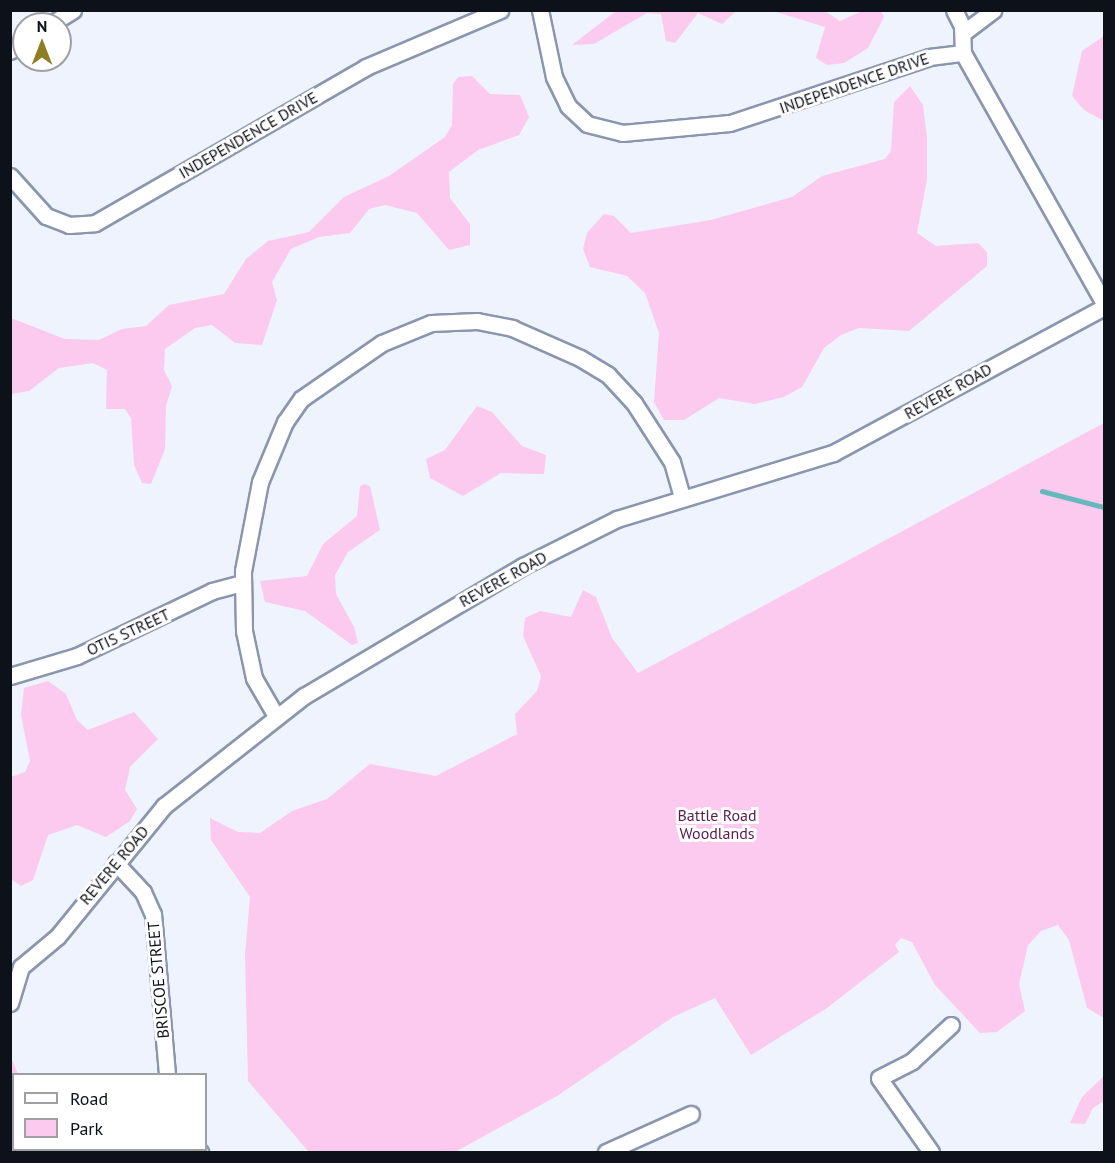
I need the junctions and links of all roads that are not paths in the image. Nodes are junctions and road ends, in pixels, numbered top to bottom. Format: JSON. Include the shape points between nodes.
{"nodes":[{"id":1,"x":500,"y":10,"type":"edge"},
{"id":2,"x":540,"y":10,"type":"edge"},
{"id":3,"x":954,"y":10,"type":"edge"},
{"id":4,"x":993,"y":10,"type":"edge"},
{"id":5,"x":963,"y":33,"type":"junction"},
{"id":6,"x":963,"y":53,"type":"junction"},
{"id":7,"x":10,"y":176,"type":"edge"},
{"id":8,"x":1104,"y":305,"type":"edge"},
{"id":9,"x":682,"y":497,"type":"junction"},
{"id":10,"x":242,"y":583,"type":"junction"},
{"id":11,"x":10,"y":676,"type":"edge"},
{"id":12,"x":276,"y":716,"type":"junction"},
{"id":13,"x":116,"y":863,"type":"junction"},
{"id":14,"x":10,"y":1004,"type":"edge"},
{"id":15,"x":951,"y":1025,"type":"dead end"},
{"id":16,"x":167,"y":1073,"type":"edge"},
{"id":17,"x":691,"y":1114,"type":"dead end"},
{"id":18,"x":606,"y":1152,"type":"edge"},
{"id":19,"x":931,"y":1152,"type":"edge"}],
"edges":[{"from":1,"to":7,"type":"street","name":"INDEPENDENCE DRIVE","via":[[366,67],[95,223],[69,225],[46,216]]},
{"from":2,"to":6,"type":"street","name":"INDEPENDENCE DRIVE","via":[[554,77],[568,106],[587,124],[622,133],[730,123],[921,59]]},
{"from":3,"to":5,"type":"street"},
{"from":4,"to":5,"type":"street"},
{"from":5,"to":6,"type":"street"},
{"from":6,"to":8,"type":"street"},
{"from":8,"to":9,"type":"street","name":"REVERE ROAD","via":[[833,453]]},
{"from":9,"to":10,"type":"street","via":[[669,456],[634,403],[608,375],[512,328],[477,321],[431,323],[359,357],[319,384],[290,414],[260,482]]},
{"from":9,"to":12,"type":"street","name":"REVERE ROAD","via":[[624,516],[523,566],[382,647]]},
{"from":10,"to":11,"type":"street","name":"OTIS STREET","via":[[212,591],[97,648]]},
{"from":10,"to":12,"type":"street","via":[[250,668]]},
{"from":12,"to":13,"type":"street","name":"REVERE ROAD","via":[[179,791]]},
{"from":13,"to":14,"type":"street","name":"REVERE ROAD","via":[[58,936],[21,967]]},
{"from":13,"to":16,"type":"street","name":"BRISCOE STREET","via":[[143,892],[153,914]]},
{"from":15,"to":19,"type":"street","via":[[912,1060],[879,1078]]},
{"from":17,"to":18,"type":"street"}]}
